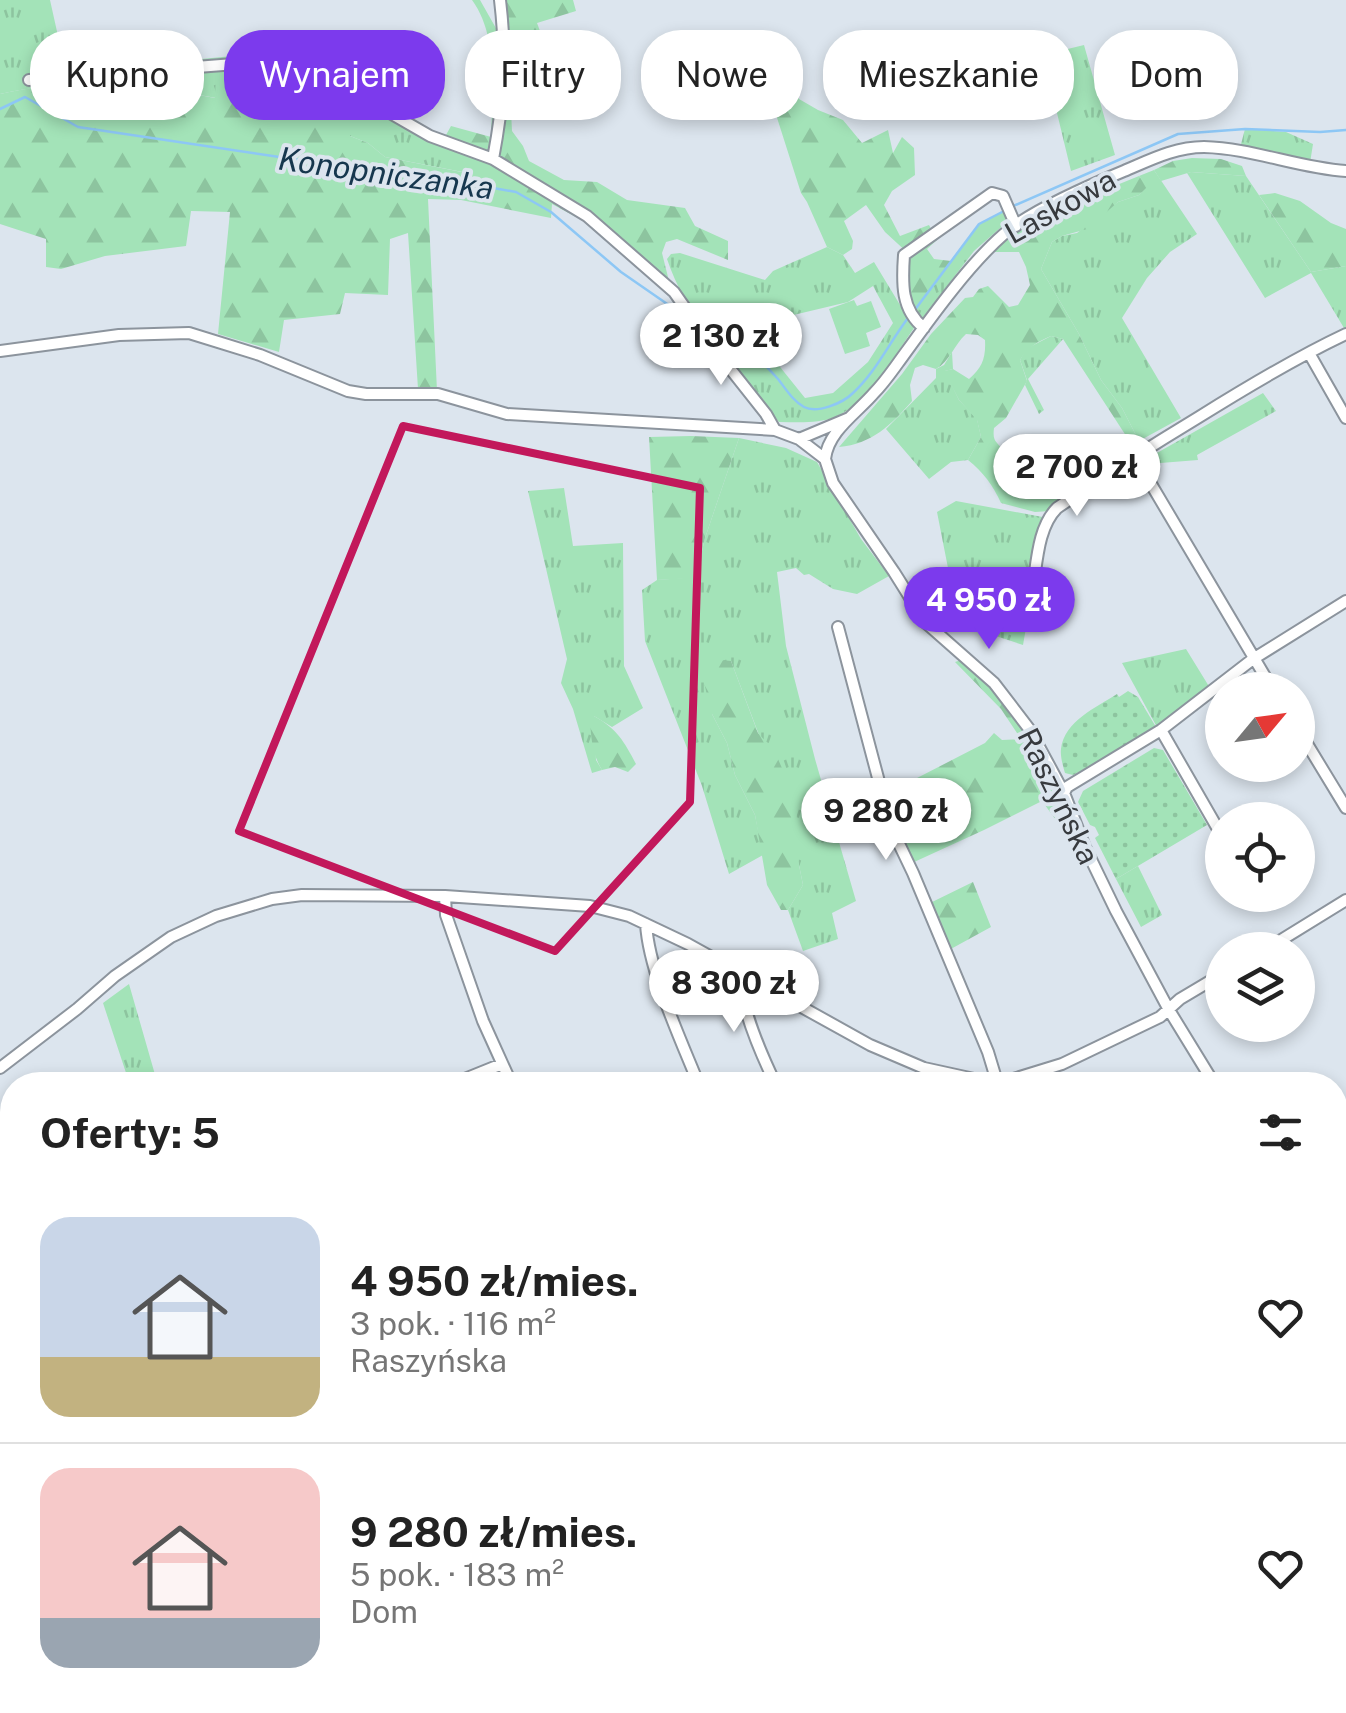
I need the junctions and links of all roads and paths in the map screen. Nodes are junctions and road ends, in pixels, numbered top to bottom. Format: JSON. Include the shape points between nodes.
{"nodes":[{"id":1,"x":500,"y":0,"type":"edge"},
{"id":2,"x":29,"y":80,"type":"dead end"},
{"id":3,"x":493,"y":158,"type":"junction"},
{"id":4,"x":1346,"y":171,"type":"edge"},
{"id":5,"x":1016,"y":226,"type":"junction"},
{"id":6,"x":924,"y":328,"type":"junction"},
{"id":7,"x":1346,"y":334,"type":"edge"},
{"id":8,"x":0,"y":351,"type":"edge"},
{"id":9,"x":1309,"y":352,"type":"junction"},
{"id":10,"x":850,"y":417,"type":"junction"},
{"id":11,"x":1346,"y":418,"type":"edge"},
{"id":12,"x":776,"y":430,"type":"junction"},
{"id":13,"x":799,"y":438,"type":"junction"},
{"id":14,"x":1135,"y":456,"type":"junction"},
{"id":15,"x":825,"y":458,"type":"junction"},
{"id":16,"x":1032,"y":592,"type":"dead end"},
{"id":17,"x":1346,"y":602,"type":"edge"},
{"id":18,"x":838,"y":627,"type":"dead end"},
{"id":19,"x":1253,"y":659,"type":"junction"},
{"id":20,"x":1261,"y":672,"type":"edge"},
{"id":21,"x":1161,"y":730,"type":"junction"},
{"id":22,"x":1315,"y":757,"type":"edge"},
{"id":23,"x":1064,"y":793,"type":"junction"},
{"id":24,"x":1205,"y":806,"type":"edge"},
{"id":25,"x":1346,"y":808,"type":"edge"},
{"id":26,"x":445,"y":896,"type":"junction"},
{"id":27,"x":1346,"y":900,"type":"edge"},
{"id":28,"x":646,"y":924,"type":"junction"},
{"id":29,"x":1294,"y":932,"type":"edge"},
{"id":30,"x":741,"y":975,"type":"junction"},
{"id":31,"x":1205,"y":984,"type":"edge"},
{"id":32,"x":1169,"y":1010,"type":"junction"},
{"id":33,"x":502,"y":1064,"type":"junction"},
{"id":34,"x":0,"y":1068,"type":"edge"},
{"id":35,"x":482,"y":1072,"type":"edge"},
{"id":36,"x":506,"y":1072,"type":"edge"},
{"id":37,"x":695,"y":1072,"type":"edge"},
{"id":38,"x":771,"y":1072,"type":"edge"},
{"id":39,"x":942,"y":1072,"type":"edge"},
{"id":40,"x":994,"y":1072,"type":"edge"},
{"id":41,"x":1035,"y":1072,"type":"edge"},
{"id":42,"x":1207,"y":1072,"type":"edge"}],
"edges":[{"from":1,"to":3,"type":"street","via":[[503,106]]},
{"from":2,"to":3,"type":"street","via":[[261,62],[350,90],[430,136]]},
{"from":3,"to":12,"type":"street","via":[[586,216],[674,292]]},
{"from":4,"to":5,"type":"street","name":"Laskowa","via":[[1185,149],[1108,178]]},
{"from":5,"to":6,"type":"street","name":"Laskowa","via":[[985,252]]},
{"from":5,"to":6,"type":"street","via":[[1003,196],[992,193],[904,255],[907,310]]},
{"from":6,"to":10,"type":"street","name":"Laskowa"},
{"from":7,"to":9,"type":"street"},
{"from":8,"to":12,"type":"street","name":"Raszyńska","via":[[120,334],[189,333],[366,394],[438,394],[506,414]]},
{"from":9,"to":11,"type":"street"},
{"from":9,"to":14,"type":"street"},
{"from":10,"to":13,"type":"street","name":"Laskowa"},
{"from":10,"to":15,"type":"street","name":"Laskowa"},
{"from":12,"to":13,"type":"street","name":"Raszyńska"},
{"from":13,"to":15,"type":"street","name":"Raszyńska"},
{"from":14,"to":16,"type":"street","via":[[1048,518]]},
{"from":14,"to":19,"type":"street"},
{"from":15,"to":23,"type":"street","name":"Raszyńska","via":[[832,483],[926,624],[1010,702]]},
{"from":17,"to":19,"type":"street"},
{"from":18,"to":40,"type":"street","via":[[891,827]]},
{"from":19,"to":20,"type":"street"},
{"from":19,"to":21,"type":"street"},
{"from":21,"to":23,"type":"street"},
{"from":21,"to":24,"type":"street"},
{"from":22,"to":25,"type":"street"},
{"from":23,"to":32,"type":"street","name":"Raszyńska"},
{"from":26,"to":28,"type":"street","via":[[590,906]]},
{"from":26,"to":33,"type":"street","via":[[446,915]]},
{"from":26,"to":34,"type":"street","via":[[302,895],[216,916],[152,949]]},
{"from":27,"to":29,"type":"street"},
{"from":28,"to":30,"type":"street"},
{"from":28,"to":37,"type":"street"},
{"from":30,"to":38,"type":"street"},
{"from":30,"to":39,"type":"street","via":[[870,1045]]},
{"from":31,"to":32,"type":"street"},
{"from":32,"to":41,"type":"street"},
{"from":32,"to":42,"type":"street","name":"Raszyńska"},
{"from":33,"to":35,"type":"street"},
{"from":33,"to":36,"type":"street"}]}
